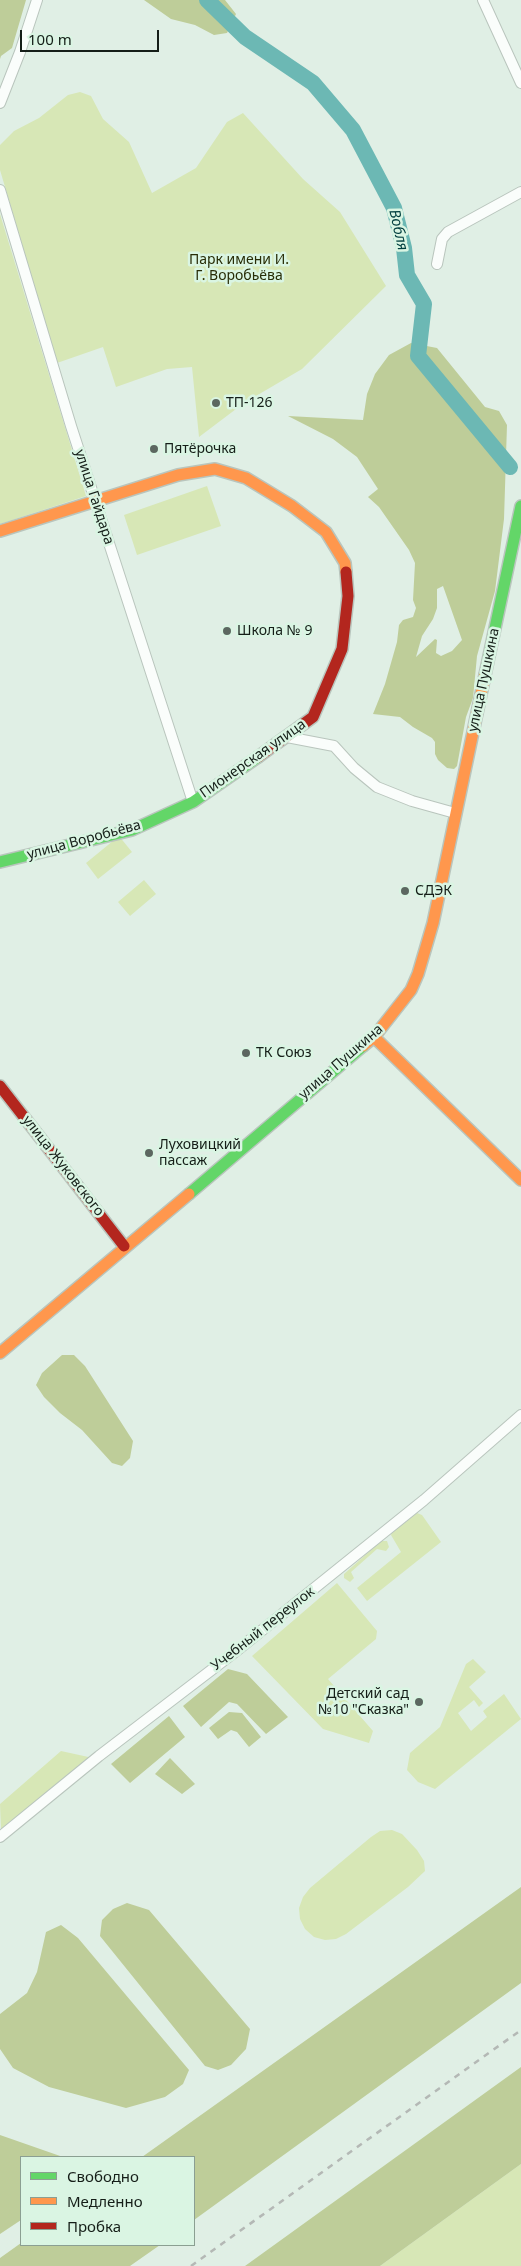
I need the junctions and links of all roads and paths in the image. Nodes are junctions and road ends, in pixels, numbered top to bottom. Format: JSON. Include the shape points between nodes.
{"nodes":[{"id":1,"x":37,"y":0,"type":"edge"},
{"id":2,"x":483,"y":0,"type":"edge"},
{"id":3,"x":521,"y":83,"type":"edge"},
{"id":4,"x":0,"y":103,"type":"edge"},
{"id":5,"x":0,"y":190,"type":"edge"},
{"id":6,"x":521,"y":192,"type":"edge"},
{"id":7,"x":437,"y":264,"type":"dead end"},
{"id":8,"x":95,"y":499,"type":"junction"},
{"id":9,"x":520,"y":511,"type":"edge"},
{"id":10,"x":0,"y":531,"type":"edge"},
{"id":11,"x":287,"y":737,"type":"junction"},
{"id":12,"x":193,"y":802,"type":"junction"},
{"id":13,"x":455,"y":813,"type":"junction"},
{"id":14,"x":0,"y":862,"type":"edge"},
{"id":15,"x":374,"y":1037,"type":"junction"},
{"id":16,"x":0,"y":1086,"type":"edge"},
{"id":17,"x":521,"y":1180,"type":"edge"},
{"id":18,"x":124,"y":1246,"type":"junction"},
{"id":19,"x":0,"y":1353,"type":"edge"},
{"id":20,"x":521,"y":1415,"type":"edge"},
{"id":21,"x":0,"y":1837,"type":"edge"}],
"edges":[{"from":1,"to":4,"type":"street"},
{"from":2,"to":3,"type":"street"},
{"from":5,"to":8,"type":"street","name":"улица Гайдара"},
{"from":6,"to":7,"type":"street","via":[[448,232],[442,239]]},
{"from":8,"to":10,"type":"street","name":"Пионерская улица"},
{"from":8,"to":11,"type":"street","name":"Пионерская улица","via":[[178,475],[214,469],[246,478],[292,506],[326,532],[345,563],[348,596],[342,649],[313,717]]},
{"from":8,"to":12,"type":"street","name":"улица Гайдара"},
{"from":9,"to":13,"type":"street","name":"улица Пушкина"},
{"from":11,"to":12,"type":"street","name":"Пионерская улица"},
{"from":11,"to":13,"type":"street","via":[[334,746],[377,787]]},
{"from":12,"to":14,"type":"street","name":"улица Воробьёва","via":[[132,830]]},
{"from":13,"to":15,"type":"street","name":"улица Пушкина","via":[[433,922],[418,974],[411,990]]},
{"from":15,"to":17,"type":"street"},
{"from":15,"to":18,"type":"street","name":"улица Пушкина"},
{"from":16,"to":18,"type":"street","name":"улица Жуковского"},
{"from":18,"to":19,"type":"street","name":"улица Пушкина"},
{"from":20,"to":21,"type":"street","name":"Учебный переулок","via":[[424,1500]]}]}
